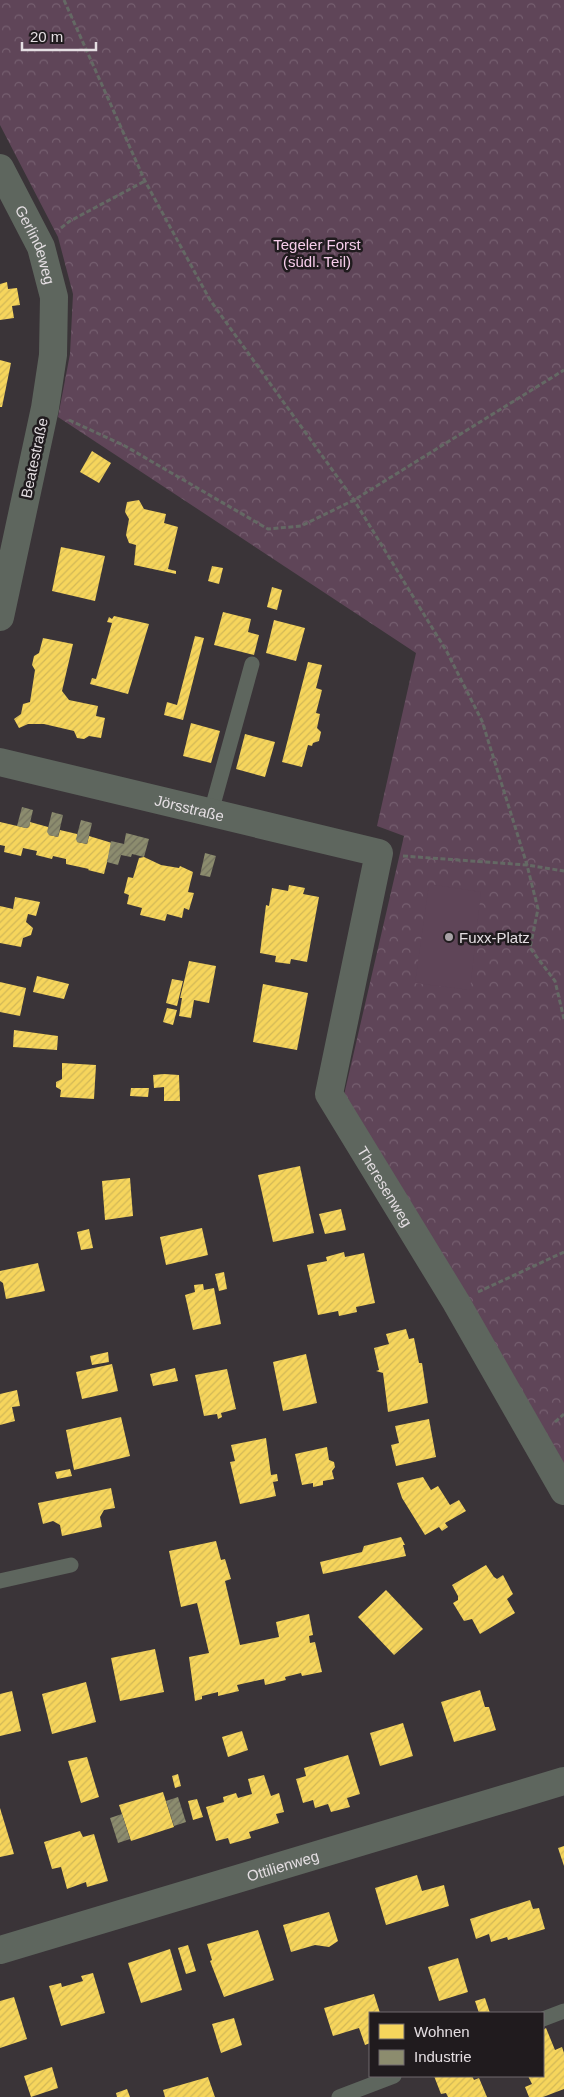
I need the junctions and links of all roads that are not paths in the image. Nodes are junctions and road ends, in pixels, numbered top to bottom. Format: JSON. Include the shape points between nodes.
{"nodes":[{"id":1,"x":0,"y":168,"type":"edge"},
{"id":2,"x":54,"y":297,"type":"joint"},
{"id":3,"x":0,"y":617,"type":"edge"},
{"id":4,"x":252,"y":664,"type":"dead end"},
{"id":5,"x":0,"y":762,"type":"edge"},
{"id":6,"x":211,"y":812,"type":"junction"},
{"id":7,"x":379,"y":853,"type":"joint"},
{"id":8,"x":564,"y":1492,"type":"edge"},
{"id":9,"x":71,"y":1565,"type":"dead end"},
{"id":10,"x":0,"y":1581,"type":"edge"},
{"id":11,"x":564,"y":1781,"type":"edge"},
{"id":12,"x":0,"y":1950,"type":"edge"},
{"id":13,"x":564,"y":2011,"type":"edge"},
{"id":14,"x":544,"y":2019,"type":"edge"},
{"id":15,"x":391,"y":2077,"type":"edge"},
{"id":16,"x":339,"y":2097,"type":"edge"}],
"edges":[{"from":1,"to":2,"type":"street","name":"Gerlindeweg","via":[[41,247]]},
{"from":2,"to":3,"type":"street","name":"Beatestraße","via":[[53,355],[45,408]]},
{"from":4,"to":6,"type":"lane"},
{"from":5,"to":6,"type":"street","name":"Jörsstraße"},
{"from":6,"to":7,"type":"street","name":"Jörsstraße"},
{"from":7,"to":8,"type":"street","name":"Theresenweg","via":[[329,1094],[456,1302]]},
{"from":9,"to":10,"type":"lane"},
{"from":11,"to":12,"type":"street","name":"Ottilienweg"},
{"from":13,"to":14,"type":"lane"},
{"from":15,"to":16,"type":"lane"}]}
